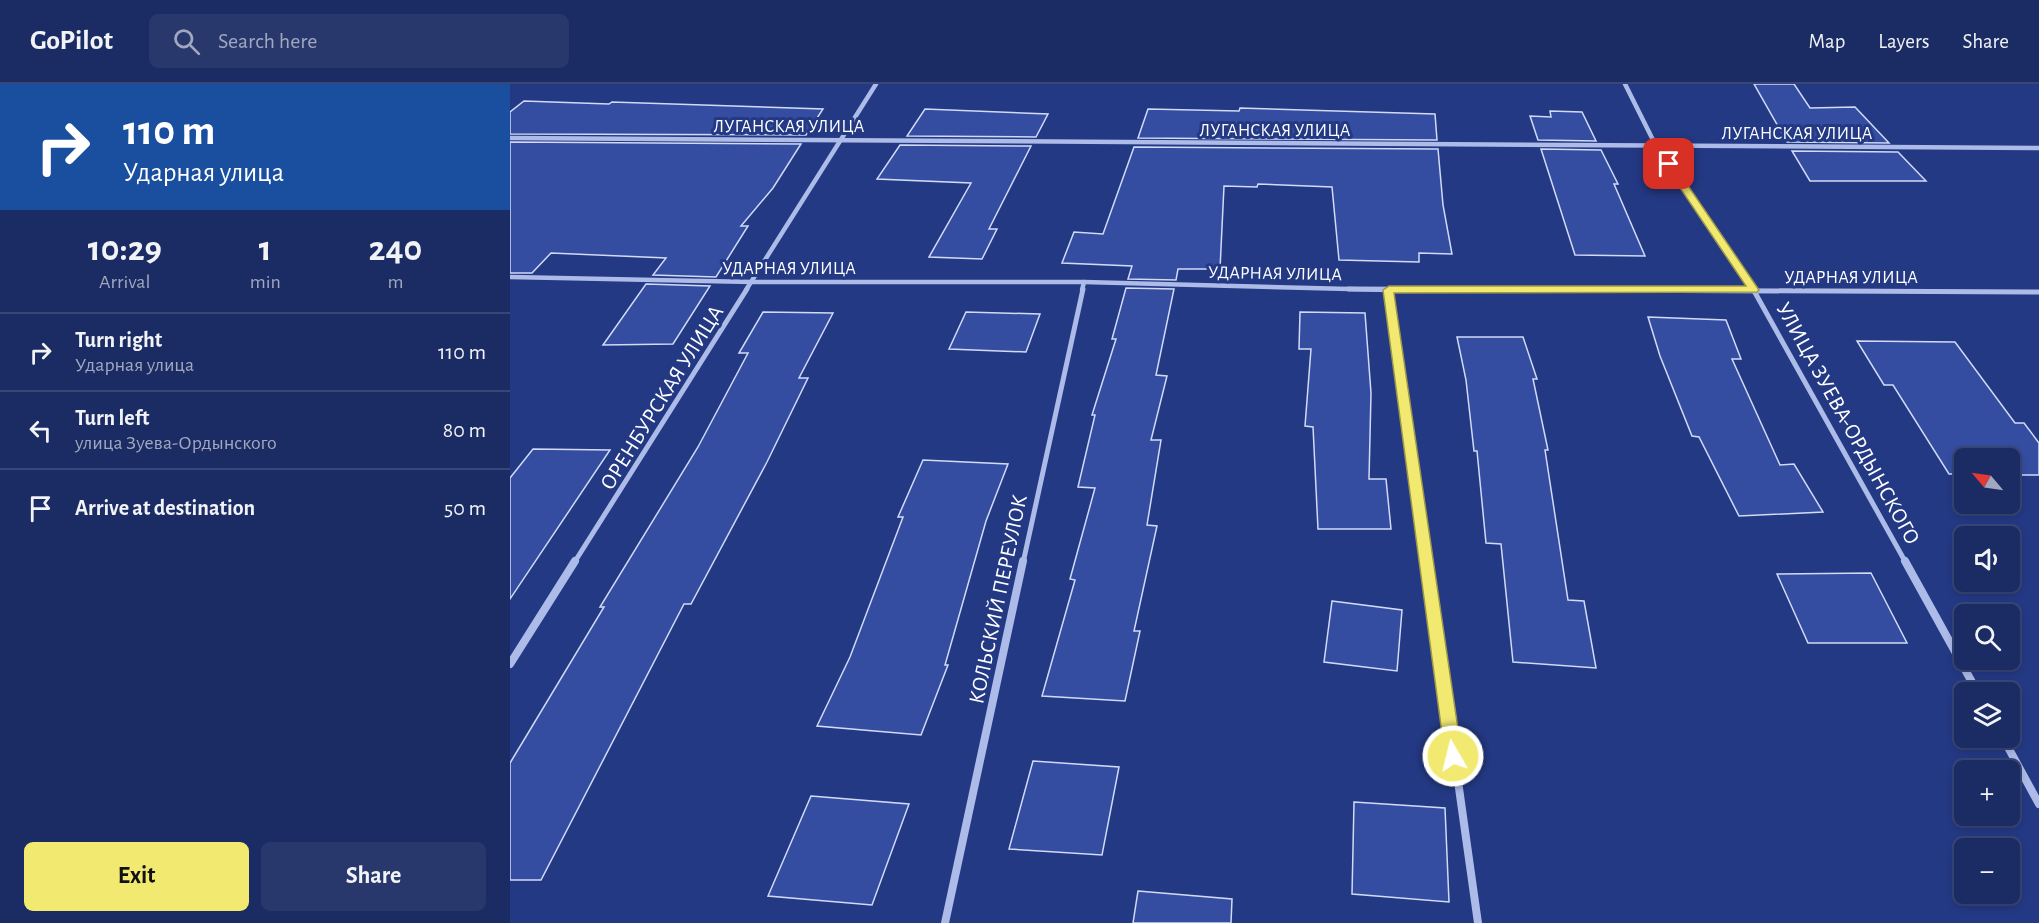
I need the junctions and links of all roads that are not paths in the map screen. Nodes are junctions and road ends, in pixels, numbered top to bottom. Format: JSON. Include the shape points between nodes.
{"nodes":[{"id":1,"x":876,"y":84,"type":"edge"},
{"id":2,"x":1624,"y":84,"type":"edge"},
{"id":3,"x":510,"y":138,"type":"edge"},
{"id":4,"x":841,"y":140,"type":"junction"},
{"id":5,"x":1656,"y":146,"type":"junction"},
{"id":6,"x":2039,"y":148,"type":"edge"},
{"id":7,"x":510,"y":277,"type":"edge"},
{"id":8,"x":752,"y":282,"type":"junction"},
{"id":9,"x":1083,"y":282,"type":"junction"},
{"id":10,"x":1389,"y":290,"type":"junction"},
{"id":11,"x":1754,"y":290,"type":"junction"},
{"id":12,"x":2039,"y":292,"type":"edge"},
{"id":13,"x":510,"y":664,"type":"edge"},
{"id":14,"x":1972,"y":682,"type":"edge"},
{"id":15,"x":2008,"y":748,"type":"edge"},
{"id":16,"x":2039,"y":804,"type":"edge"},
{"id":17,"x":945,"y":923,"type":"edge"},
{"id":18,"x":1479,"y":923,"type":"edge"}],
"edges":[{"from":1,"to":4,"type":"street","name":"ОРЕНБУРСКАЯ УЛИЦА"},
{"from":2,"to":5,"type":"street","name":"УЛИЦА ЗУЕВА-ОРДЫНСКОГО"},
{"from":3,"to":4,"type":"street","name":"ЛУГАНСКАЯ УЛИЦА"},
{"from":4,"to":5,"type":"street","name":"ЛУГАНСКАЯ УЛИЦА"},
{"from":4,"to":8,"type":"street","name":"ОРЕНБУРСКАЯ УЛИЦА"},
{"from":5,"to":6,"type":"street","name":"ЛУГАНСКАЯ УЛИЦА"},
{"from":5,"to":11,"type":"street","name":"УЛИЦА ЗУЕВА-ОРДЫНСКОГО"},
{"from":7,"to":8,"type":"street","name":"УДАРНАЯ УЛИЦА"},
{"from":8,"to":9,"type":"street","name":"УДАРНАЯ УЛИЦА"},
{"from":8,"to":13,"type":"street","name":"ОРЕНБУРСКАЯ УЛИЦА"},
{"from":9,"to":10,"type":"street","name":"УДАРНАЯ УЛИЦА"},
{"from":9,"to":17,"type":"street","name":"КОЛЬСКИЙ ПЕРЕУЛОК"},
{"from":10,"to":11,"type":"street","name":"УДАРНАЯ УЛИЦА"},
{"from":10,"to":18,"type":"street"},
{"from":11,"to":12,"type":"street","name":"УДАРНАЯ УЛИЦА"},
{"from":11,"to":14,"type":"street","name":"УЛИЦА ЗУЕВА-ОРДЫНСКОГО"},
{"from":15,"to":16,"type":"street"}]}
